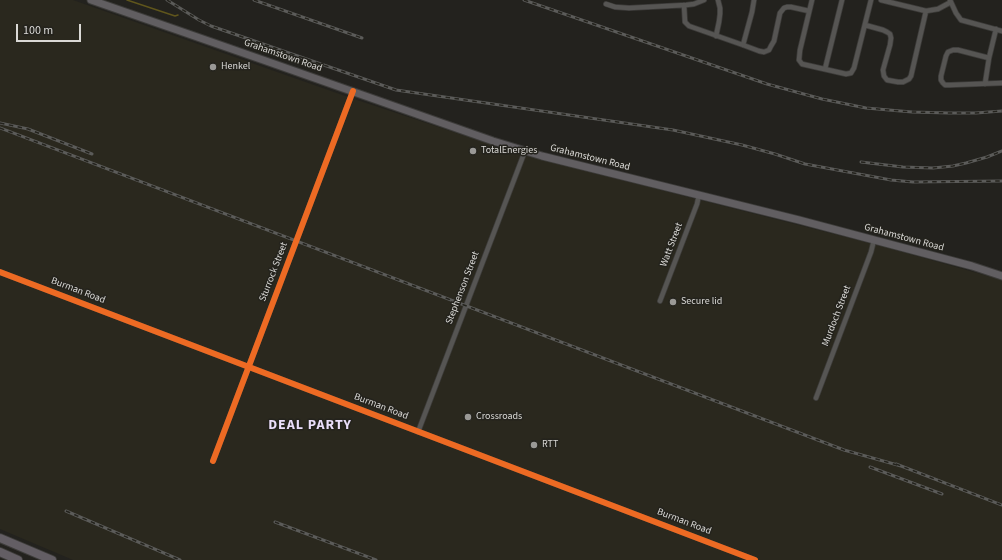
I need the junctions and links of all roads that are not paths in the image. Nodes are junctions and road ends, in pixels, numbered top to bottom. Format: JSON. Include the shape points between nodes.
{"nodes":[{"id":1,"x":91,"y":0,"type":"edge"},
{"id":2,"x":704,"y":0,"type":"edge"},
{"id":3,"x":718,"y":0,"type":"edge"},
{"id":4,"x":754,"y":0,"type":"edge"},
{"id":5,"x":812,"y":0,"type":"edge"},
{"id":6,"x":842,"y":0,"type":"edge"},
{"id":7,"x":871,"y":0,"type":"edge"},
{"id":8,"x":881,"y":0,"type":"edge"},
{"id":9,"x":951,"y":1,"type":"edge"},
{"id":10,"x":899,"y":2,"type":"edge"},
{"id":11,"x":606,"y":4,"type":"dead end"},
{"id":12,"x":684,"y":5,"type":"junction"},
{"id":13,"x":809,"y":11,"type":"junction"},
{"id":14,"x":926,"y":11,"type":"junction"},
{"id":15,"x":865,"y":25,"type":"junction"},
{"id":16,"x":996,"y":29,"type":"junction"},
{"id":17,"x":1002,"y":31,"type":"edge"},
{"id":18,"x":716,"y":36,"type":"junction"},
{"id":19,"x":743,"y":45,"type":"junction"},
{"id":20,"x":989,"y":58,"type":"junction"},
{"id":21,"x":825,"y":69,"type":"junction"},
{"id":22,"x":1002,"y":83,"type":"edge"},
{"id":23,"x":985,"y":84,"type":"junction"},
{"id":24,"x":353,"y":91,"type":"junction"},
{"id":25,"x":525,"y":151,"type":"junction"},
{"id":26,"x":699,"y":195,"type":"junction"},
{"id":27,"x":874,"y":240,"type":"junction"},
{"id":28,"x":0,"y":272,"type":"edge"},
{"id":29,"x":1002,"y":276,"type":"edge"},
{"id":30,"x":660,"y":301,"type":"dead end"},
{"id":31,"x":249,"y":367,"type":"junction"},
{"id":32,"x":816,"y":398,"type":"dead end"},
{"id":33,"x":418,"y":432,"type":"junction"},
{"id":34,"x":213,"y":461,"type":"dead end"},
{"id":35,"x":0,"y":538,"type":"edge"},
{"id":36,"x":0,"y":552,"type":"edge"},
{"id":37,"x":18,"y":560,"type":"edge"},
{"id":38,"x":52,"y":560,"type":"edge"},
{"id":39,"x":755,"y":560,"type":"edge"}],
"edges":[{"from":1,"to":24,"type":"main road","name":"Grahamstown Road"},
{"from":2,"to":12,"type":"street"},
{"from":3,"to":18,"type":"street","via":[[720,14]]},
{"from":4,"to":19,"type":"street"},
{"from":5,"to":13,"type":"street"},
{"from":6,"to":21,"type":"street"},
{"from":7,"to":15,"type":"street"},
{"from":8,"to":10,"type":"street"},
{"from":9,"to":14,"type":"street","via":[[938,9]]},
{"from":9,"to":16,"type":"street","via":[[961,20]]},
{"from":10,"to":14,"type":"street"},
{"from":11,"to":12,"type":"street","via":[[622,8]]},
{"from":12,"to":18,"type":"street","via":[[686,24],[693,29]]},
{"from":13,"to":19,"type":"street","via":[[784,8],[780,13],[774,41],[767,51]]},
{"from":13,"to":21,"type":"street","via":[[799,60],[802,64]]},
{"from":14,"to":15,"type":"street","via":[[911,76],[903,82],[887,80],[884,76],[890,34]]},
{"from":15,"to":21,"type":"street","via":[[851,73]]},
{"from":16,"to":17,"type":"street"},
{"from":16,"to":20,"type":"street"},
{"from":18,"to":19,"type":"street"},
{"from":20,"to":23,"type":"street"},
{"from":20,"to":23,"type":"street","via":[[953,50],[946,56],[941,76],[945,85]]},
{"from":22,"to":23,"type":"street"},
{"from":24,"to":25,"type":"main road","name":"Grahamstown Road"},
{"from":24,"to":31,"type":"street","name":"Sturrock Street"},
{"from":25,"to":26,"type":"main road","name":"Grahamstown Road"},
{"from":25,"to":33,"type":"street","name":"Stephenson Street"},
{"from":26,"to":27,"type":"main road","name":"Grahamstown Road"},
{"from":26,"to":30,"type":"street","name":"Watt Street"},
{"from":27,"to":29,"type":"main road","name":"Grahamstown Road"},
{"from":27,"to":32,"type":"street","name":"Murdoch Street"},
{"from":28,"to":31,"type":"street","name":"Burman Road"},
{"from":31,"to":33,"type":"street","name":"Burman Road"},
{"from":31,"to":34,"type":"street","name":"Sturrock Street"},
{"from":33,"to":39,"type":"street","name":"Burman Road"},
{"from":35,"to":38,"type":"highway"},
{"from":36,"to":37,"type":"highway"}]}
